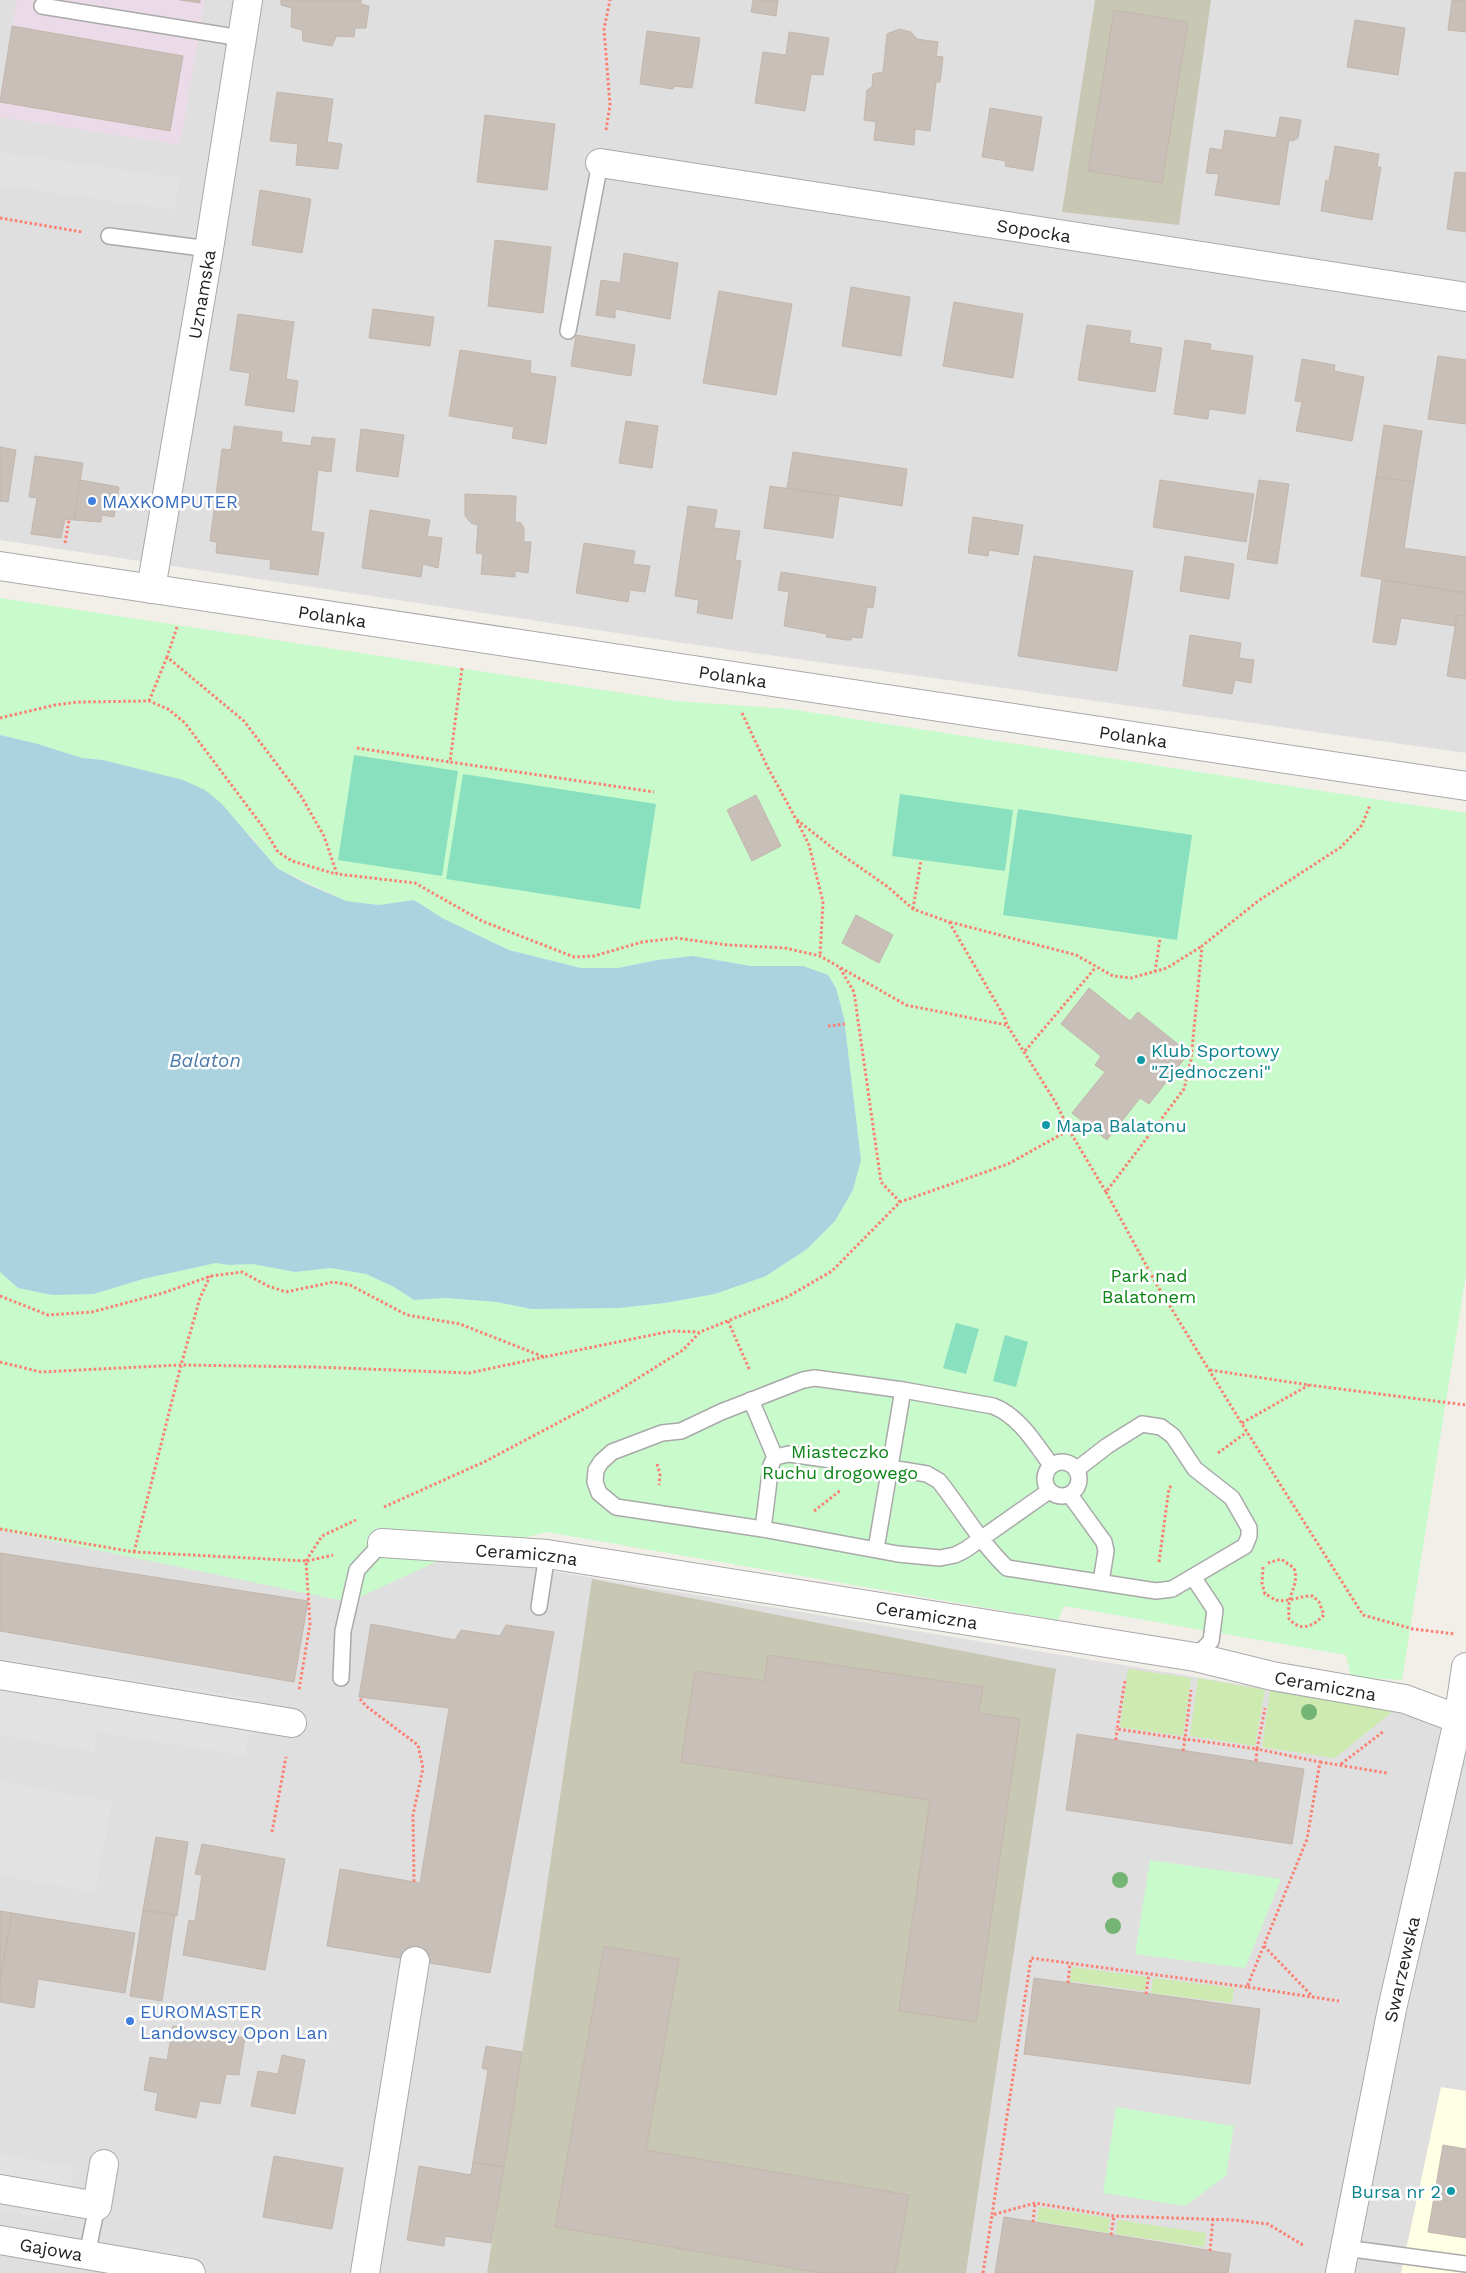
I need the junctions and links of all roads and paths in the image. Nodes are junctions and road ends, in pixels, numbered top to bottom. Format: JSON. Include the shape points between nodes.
{"nodes":[{"id":1,"x":248,"y":0,"type":"edge"},
{"id":2,"x":610,"y":0,"type":"edge"},
{"id":3,"x":42,"y":6,"type":"dead end"},
{"id":4,"x":242,"y":38,"type":"junction"},
{"id":5,"x":600,"y":163,"type":"junction"},
{"id":6,"x":0,"y":218,"type":"edge"},
{"id":7,"x":109,"y":236,"type":"joint"},
{"id":8,"x":208,"y":249,"type":"junction"},
{"id":9,"x":1466,"y":297,"type":"edge"},
{"id":10,"x":568,"y":331,"type":"dead end"},
{"id":11,"x":69,"y":520,"type":"dead end"},
{"id":12,"x":65,"y":545,"type":"dead end"},
{"id":13,"x":0,"y":566,"type":"edge"},
{"id":14,"x":151,"y":589,"type":"junction"},
{"id":15,"x":184,"y":594,"type":"junction"},
{"id":16,"x":167,"y":657,"type":"junction"},
{"id":17,"x":462,"y":663,"type":"dead end"},
{"id":18,"x":732,"y":676,"type":"junction"},
{"id":19,"x":149,"y":701,"type":"junction"},
{"id":20,"x":0,"y":718,"type":"edge"},
{"id":21,"x":357,"y":748,"type":"dead end"},
{"id":22,"x":450,"y":762,"type":"junction"},
{"id":23,"x":1384,"y":774,"type":"junction"},
{"id":24,"x":1466,"y":786,"type":"edge"},
{"id":25,"x":654,"y":792,"type":"dead end"},
{"id":26,"x":796,"y":819,"type":"junction"},
{"id":27,"x":921,"y":860,"type":"dead end"},
{"id":28,"x":337,"y":874,"type":"junction"},
{"id":29,"x":913,"y":909,"type":"junction"},
{"id":30,"x":949,"y":922,"type":"junction"},
{"id":31,"x":1160,"y":938,"type":"dead end"},
{"id":32,"x":1202,"y":946,"type":"junction"},
{"id":33,"x":820,"y":956,"type":"junction"},
{"id":34,"x":840,"y":967,"type":"junction"},
{"id":35,"x":1096,"y":967,"type":"junction"},
{"id":36,"x":1155,"y":972,"type":"junction"},
{"id":37,"x":844,"y":1024,"type":"dead end"},
{"id":38,"x":1007,"y":1025,"type":"junction"},
{"id":39,"x":828,"y":1026,"type":"dead end"},
{"id":40,"x":1025,"y":1051,"type":"junction"},
{"id":41,"x":1069,"y":1130,"type":"junction"},
{"id":42,"x":1106,"y":1192,"type":"junction"},
{"id":43,"x":900,"y":1202,"type":"junction"},
{"id":44,"x":210,"y":1276,"type":"junction"},
{"id":45,"x":0,"y":1296,"type":"edge"},
{"id":46,"x":700,"y":1332,"type":"junction"},
{"id":47,"x":544,"y":1357,"type":"junction"},
{"id":48,"x":0,"y":1362,"type":"edge"},
{"id":49,"x":181,"y":1366,"type":"junction"},
{"id":50,"x":1210,"y":1370,"type":"junction"},
{"id":51,"x":1309,"y":1385,"type":"junction"},
{"id":52,"x":902,"y":1390,"type":"junction"},
{"id":53,"x":751,"y":1400,"type":"junction"},
{"id":54,"x":1466,"y":1405,"type":"edge"},
{"id":55,"x":1242,"y":1423,"type":"junction"},
{"id":56,"x":649,"y":1438,"type":"junction"},
{"id":57,"x":775,"y":1457,"type":"junction"},
{"id":58,"x":847,"y":1462,"type":"junction"},
{"id":59,"x":1052,"y":1465,"type":"junction"},
{"id":60,"x":890,"y":1468,"type":"junction"},
{"id":61,"x":1076,"y":1470,"type":"junction"},
{"id":62,"x":1049,"y":1491,"type":"junction"},
{"id":63,"x":1070,"y":1495,"type":"junction"},
{"id":64,"x":383,"y":1508,"type":"dead end"},
{"id":65,"x":655,"y":1513,"type":"junction"},
{"id":66,"x":357,"y":1520,"type":"dead end"},
{"id":67,"x":0,"y":1529,"type":"edge"},
{"id":68,"x":763,"y":1529,"type":"junction"},
{"id":69,"x":803,"y":1536,"type":"junction"},
{"id":70,"x":981,"y":1537,"type":"junction"},
{"id":71,"x":382,"y":1543,"type":"joint"},
{"id":72,"x":876,"y":1549,"type":"junction"},
{"id":73,"x":134,"y":1552,"type":"junction"},
{"id":74,"x":547,"y":1554,"type":"junction"},
{"id":75,"x":306,"y":1561,"type":"junction"},
{"id":76,"x":1193,"y":1577,"type":"junction"},
{"id":77,"x":1101,"y":1582,"type":"junction"},
{"id":78,"x":1290,"y":1598,"type":"junction"},
{"id":79,"x":539,"y":1608,"type":"dead end"},
{"id":80,"x":1457,"y":1635,"type":"dead end"},
{"id":81,"x":1130,"y":1648,"type":"junction"},
{"id":82,"x":1195,"y":1657,"type":"junction"},
{"id":83,"x":1466,"y":1667,"type":"edge"},
{"id":84,"x":0,"y":1675,"type":"edge"},
{"id":85,"x":1272,"y":1676,"type":"junction"},
{"id":86,"x":341,"y":1678,"type":"joint"},
{"id":87,"x":295,"y":1711,"type":"joint"},
{"id":88,"x":1462,"y":1721,"type":"edge"},
{"id":89,"x":1117,"y":1729,"type":"junction"},
{"id":90,"x":1385,"y":1731,"type":"dead end"},
{"id":91,"x":1185,"y":1739,"type":"junction"},
{"id":92,"x":1116,"y":1740,"type":"dead end"},
{"id":93,"x":1257,"y":1749,"type":"junction"},
{"id":94,"x":1183,"y":1750,"type":"dead end"},
{"id":95,"x":1256,"y":1761,"type":"dead end"},
{"id":96,"x":1320,"y":1762,"type":"junction"},
{"id":97,"x":1341,"y":1764,"type":"junction"},
{"id":98,"x":1387,"y":1773,"type":"dead end"},
{"id":99,"x":414,"y":1882,"type":"dead end"},
{"id":100,"x":1264,"y":1946,"type":"junction"},
{"id":101,"x":415,"y":1961,"type":"dead end"},
{"id":102,"x":1070,"y":1963,"type":"junction"},
{"id":103,"x":1149,"y":1974,"type":"junction"},
{"id":104,"x":1068,"y":1983,"type":"dead end"},
{"id":105,"x":1247,"y":1986,"type":"junction"},
{"id":106,"x":1146,"y":1994,"type":"dead end"},
{"id":107,"x":1314,"y":1998,"type":"junction"},
{"id":108,"x":1339,"y":2001,"type":"dead end"},
{"id":109,"x":104,"y":2164,"type":"dead end"},
{"id":110,"x":0,"y":2189,"type":"edge"},
{"id":111,"x":1035,"y":2203,"type":"junction"},
{"id":112,"x":98,"y":2206,"type":"junction"},
{"id":113,"x":992,"y":2215,"type":"junction"},
{"id":114,"x":1114,"y":2216,"type":"junction"},
{"id":115,"x":1213,"y":2218,"type":"junction"},
{"id":116,"x":1033,"y":2222,"type":"dead end"},
{"id":117,"x":1111,"y":2235,"type":"dead end"},
{"id":118,"x":0,"y":2240,"type":"edge"},
{"id":119,"x":1303,"y":2245,"type":"dead end"},
{"id":120,"x":1210,"y":2251,"type":"dead end"},
{"id":121,"x":87,"y":2255,"type":"junction"},
{"id":122,"x":1342,"y":2260,"type":"edge"},
{"id":123,"x":1466,"y":2264,"type":"edge"},
{"id":124,"x":191,"y":2273,"type":"edge"},
{"id":125,"x":365,"y":2273,"type":"edge"},
{"id":126,"x":983,"y":2273,"type":"edge"}],
"edges":[{"from":1,"to":4,"type":"street","name":"Uznamska"},
{"from":2,"to":5,"type":"path","via":[[604,29],[610,105]]},
{"from":3,"to":4,"type":"lane"},
{"from":4,"to":8,"type":"street","name":"Uznamska"},
{"from":5,"to":9,"type":"street","name":"Sopocka"},
{"from":5,"to":10,"type":"lane"},
{"from":6,"to":7,"type":"path"},
{"from":7,"to":8,"type":"lane"},
{"from":8,"to":14,"type":"street","name":"Uznamska"},
{"from":11,"to":12,"type":"path"},
{"from":13,"to":14,"type":"street","name":"Polanka"},
{"from":14,"to":15,"type":"street","name":"Polanka"},
{"from":15,"to":16,"type":"path"},
{"from":15,"to":18,"type":"street","name":"Polanka"},
{"from":16,"to":19,"type":"path"},
{"from":16,"to":28,"type":"path","via":[[244,721],[301,796],[324,836]]},
{"from":17,"to":22,"type":"path"},
{"from":18,"to":23,"type":"street","name":"Polanka"},
{"from":18,"to":26,"type":"path","via":[[738,705]]},
{"from":19,"to":20,"type":"path","via":[[78,702]]},
{"from":19,"to":28,"type":"path","via":[[168,709],[185,723],[278,852],[292,861]]},
{"from":21,"to":22,"type":"path"},
{"from":22,"to":25,"type":"path"},
{"from":23,"to":24,"type":"street","name":"Polanka"},
{"from":23,"to":32,"type":"path","via":[[1362,825],[1341,847],[1258,901]]},
{"from":26,"to":29,"type":"path"},
{"from":26,"to":33,"type":"path","via":[[809,845],[823,902]]},
{"from":27,"to":29,"type":"path"},
{"from":28,"to":33,"type":"path","via":[[415,883],[482,921],[574,958],[594,956],[642,942],[676,938],[785,948]]},
{"from":29,"to":30,"type":"path"},
{"from":30,"to":35,"type":"path","via":[[1076,954]]},
{"from":30,"to":38,"type":"path"},
{"from":31,"to":36,"type":"path"},
{"from":32,"to":36,"type":"path"},
{"from":32,"to":42,"type":"path","via":[[1191,1060],[1184,1089]]},
{"from":33,"to":34,"type":"path"},
{"from":34,"to":38,"type":"path","via":[[906,1006]]},
{"from":34,"to":43,"type":"path","via":[[854,992],[881,1182]]},
{"from":35,"to":36,"type":"path","via":[[1113,976],[1131,978]]},
{"from":35,"to":40,"type":"path"},
{"from":37,"to":39,"type":"path"},
{"from":38,"to":40,"type":"path"},
{"from":40,"to":41,"type":"path"},
{"from":41,"to":42,"type":"path"},
{"from":41,"to":43,"type":"path","via":[[1008,1164]]},
{"from":42,"to":50,"type":"path","via":[[1157,1286]]},
{"from":43,"to":46,"type":"path","via":[[832,1271],[787,1298]]},
{"from":44,"to":45,"type":"path","via":[[163,1293],[92,1312],[48,1315]]},
{"from":44,"to":47,"type":"path","via":[[242,1272],[286,1292],[332,1282],[350,1285],[407,1315],[460,1324]]},
{"from":44,"to":49,"type":"path","via":[[200,1298]]},
{"from":46,"to":47,"type":"path","via":[[672,1331]]},
{"from":46,"to":64,"type":"path","via":[[683,1350],[616,1392],[486,1461]]},
{"from":47,"to":49,"type":"path","via":[[469,1373]]},
{"from":48,"to":49,"type":"path","via":[[41,1372]]},
{"from":49,"to":73,"type":"path"},
{"from":50,"to":51,"type":"path"},
{"from":50,"to":55,"type":"path"},
{"from":51,"to":54,"type":"path"},
{"from":51,"to":55,"type":"path"},
{"from":52,"to":53,"type":"lane","via":[[814,1378]]},
{"from":52,"to":59,"type":"lane","via":[[1006,1411]]},
{"from":52,"to":60,"type":"lane"},
{"from":53,"to":56,"type":"lane","via":[[681,1431]]},
{"from":53,"to":57,"type":"lane"},
{"from":55,"to":80,"type":"path","via":[[1364,1614],[1413,1629]]},
{"from":56,"to":65,"type":"path","via":[[660,1474]]},
{"from":56,"to":65,"type":"lane","via":[[612,1452],[596,1470],[595,1482],[599,1493],[616,1507]]},
{"from":57,"to":58,"type":"lane","via":[[789,1454]]},
{"from":57,"to":68,"type":"lane","via":[[770,1465]]},
{"from":58,"to":60,"type":"lane"},
{"from":58,"to":69,"type":"path","via":[[844,1488],[805,1518]]},
{"from":59,"to":61,"type":"lane","via":[[1062,1462]]},
{"from":59,"to":62,"type":"lane","via":[[1045,1475],[1045,1486]]},
{"from":60,"to":70,"type":"lane","via":[[927,1474],[939,1481]]},
{"from":60,"to":72,"type":"lane"},
{"from":61,"to":63,"type":"lane","via":[[1079,1481]]},
{"from":61,"to":76,"type":"lane","via":[[1142,1424],[1161,1427],[1173,1436],[1195,1469],[1232,1498],[1249,1528],[1245,1546]]},
{"from":62,"to":63,"type":"lane","via":[[1058,1497]]},
{"from":62,"to":70,"type":"lane"},
{"from":63,"to":77,"type":"lane","via":[[1104,1542],[1106,1551]]},
{"from":65,"to":68,"type":"lane"},
{"from":66,"to":75,"type":"path","via":[[322,1536]]},
{"from":67,"to":73,"type":"path"},
{"from":68,"to":69,"type":"lane"},
{"from":69,"to":72,"type":"lane"},
{"from":70,"to":72,"type":"lane","via":[[955,1555],[940,1558]]},
{"from":70,"to":77,"type":"lane","via":[[1007,1568]]},
{"from":71,"to":74,"type":"street","name":"Ceramiczna"},
{"from":71,"to":86,"type":"lane","via":[[357,1570],[343,1631]]},
{"from":73,"to":75,"type":"path"},
{"from":74,"to":79,"type":"lane"},
{"from":74,"to":81,"type":"street","name":"Ceramiczna"},
{"from":75,"to":87,"type":"path","via":[[310,1624]]},
{"from":76,"to":77,"type":"lane","via":[[1172,1589],[1156,1591]]},
{"from":76,"to":82,"type":"lane","via":[[1215,1610],[1211,1641]]},
{"from":78,"to":78,"type":"path","via":[[1313,1596],[1324,1615],[1306,1628],[1296,1626],[1289,1619]]},
{"from":78,"to":78,"type":"path","via":[[1297,1578],[1294,1568],[1281,1559],[1263,1565],[1265,1594],[1277,1600]]},
{"from":81,"to":82,"type":"street","name":"Ceramiczna"},
{"from":81,"to":89,"type":"path"},
{"from":82,"to":85,"type":"street","name":"Ceramiczna"},
{"from":82,"to":91,"type":"path"},
{"from":83,"to":88,"type":"street","name":"Swarzewska"},
{"from":84,"to":87,"type":"street"},
{"from":85,"to":88,"type":"street","name":"Ceramiczna","via":[[1405,1699]]},
{"from":85,"to":93,"type":"path"},
{"from":86,"to":99,"type":"path","via":[[366,1706],[418,1745],[423,1768],[413,1815]]},
{"from":88,"to":122,"type":"street","name":"Swarzewska","via":[[1392,2008]]},
{"from":89,"to":91,"type":"path"},
{"from":89,"to":92,"type":"path"},
{"from":90,"to":97,"type":"path"},
{"from":91,"to":93,"type":"path"},
{"from":91,"to":94,"type":"path"},
{"from":93,"to":95,"type":"path"},
{"from":93,"to":96,"type":"path"},
{"from":96,"to":97,"type":"path"},
{"from":96,"to":100,"type":"path","via":[[1307,1839]]},
{"from":97,"to":98,"type":"path"},
{"from":100,"to":105,"type":"path"},
{"from":100,"to":107,"type":"path"},
{"from":101,"to":125,"type":"street"},
{"from":102,"to":103,"type":"path"},
{"from":102,"to":104,"type":"path"},
{"from":102,"to":113,"type":"path","via":[[1031,1958]]},
{"from":103,"to":105,"type":"path"},
{"from":103,"to":106,"type":"path"},
{"from":105,"to":107,"type":"path"},
{"from":107,"to":108,"type":"path"},
{"from":109,"to":112,"type":"street"},
{"from":110,"to":112,"type":"street"},
{"from":111,"to":113,"type":"path"},
{"from":111,"to":114,"type":"path"},
{"from":111,"to":116,"type":"path"},
{"from":112,"to":121,"type":"lane"},
{"from":113,"to":126,"type":"path"},
{"from":114,"to":115,"type":"path"},
{"from":114,"to":117,"type":"path"},
{"from":115,"to":119,"type":"path","via":[[1268,2224]]},
{"from":115,"to":120,"type":"path"},
{"from":118,"to":121,"type":"street","name":"Gajowa"},
{"from":121,"to":124,"type":"street","name":"Gajowa"},
{"from":122,"to":123,"type":"lane"}]}
